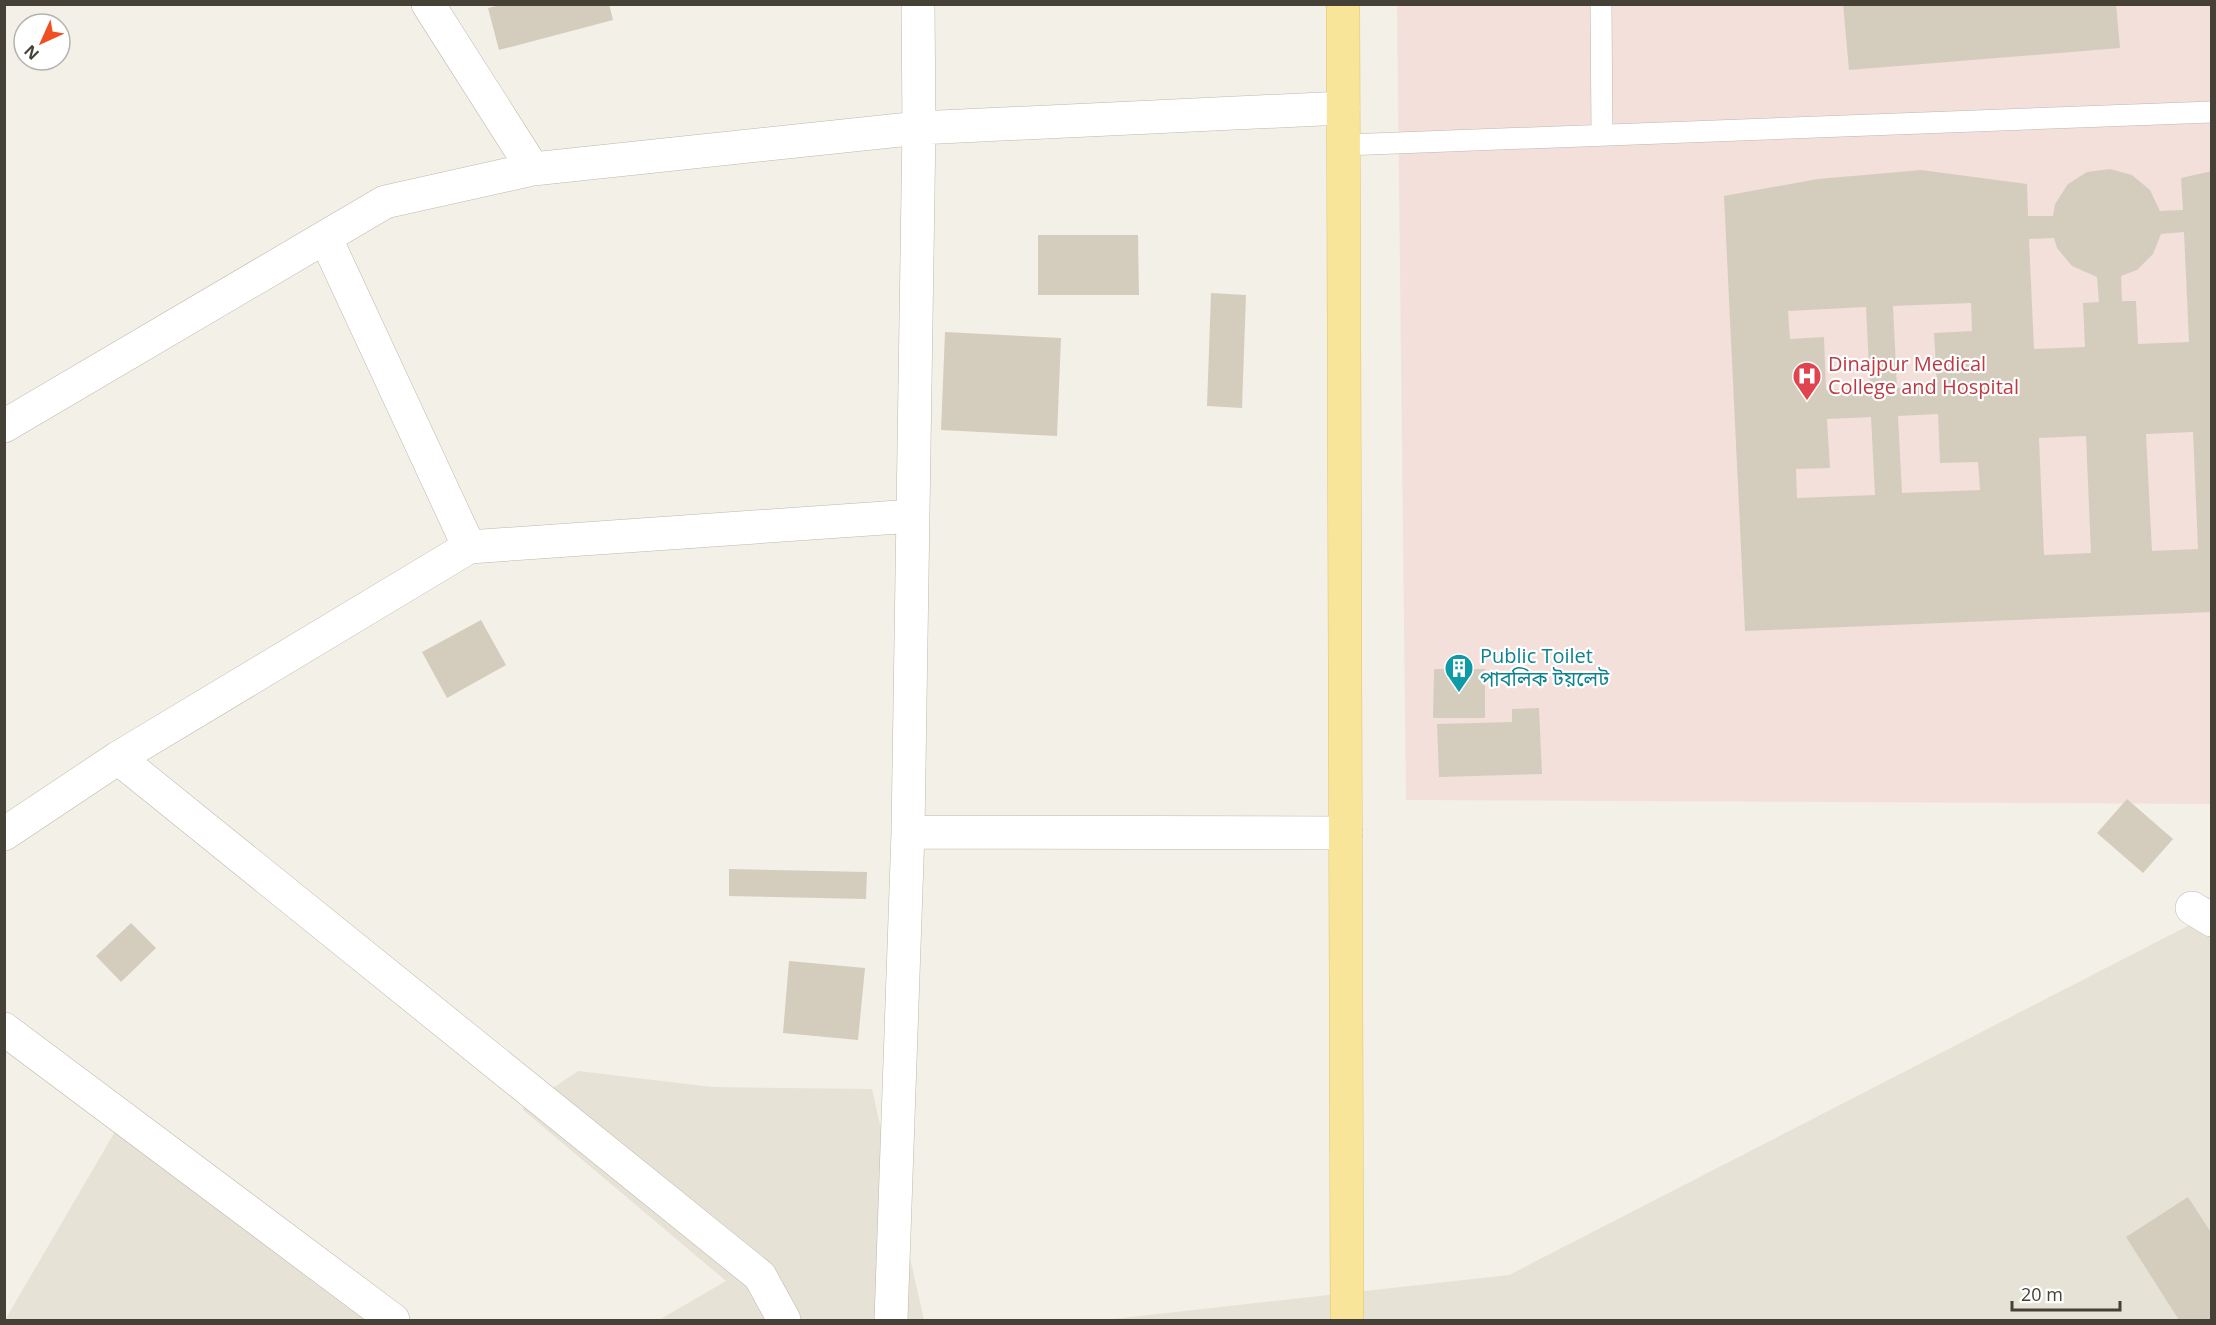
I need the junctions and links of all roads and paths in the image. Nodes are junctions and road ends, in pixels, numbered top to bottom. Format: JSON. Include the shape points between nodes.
{"nodes":[{"id":1,"x":428,"y":4,"type":"edge"},
{"id":2,"x":918,"y":4,"type":"edge"},
{"id":3,"x":1343,"y":4,"type":"edge"},
{"id":4,"x":1601,"y":4,"type":"edge"},
{"id":5,"x":1343,"y":108,"type":"junction"},
{"id":6,"x":2211,"y":112,"type":"edge"},
{"id":7,"x":919,"y":128,"type":"junction"},
{"id":8,"x":1602,"y":135,"type":"junction"},
{"id":9,"x":1345,"y":145,"type":"junction"},
{"id":10,"x":533,"y":169,"type":"junction"},
{"id":11,"x":326,"y":239,"type":"junction"},
{"id":12,"x":4,"y":426,"type":"edge"},
{"id":13,"x":913,"y":516,"type":"junction"},
{"id":14,"x":469,"y":548,"type":"junction"},
{"id":15,"x":118,"y":758,"type":"junction"},
{"id":16,"x":908,"y":832,"type":"junction"},
{"id":17,"x":1346,"y":833,"type":"junction"},
{"id":18,"x":4,"y":834,"type":"edge"},
{"id":19,"x":4,"y":1029,"type":"edge"},
{"id":20,"x":393,"y":1320,"type":"edge"},
{"id":21,"x":784,"y":1320,"type":"edge"},
{"id":22,"x":891,"y":1320,"type":"edge"},
{"id":23,"x":1347,"y":1320,"type":"edge"}],
"edges":[{"from":1,"to":10,"type":"street"},
{"from":2,"to":7,"type":"street"},
{"from":3,"to":5,"type":"main road"},
{"from":4,"to":8,"type":"lane"},
{"from":5,"to":7,"type":"street"},
{"from":5,"to":9,"type":"main road"},
{"from":6,"to":8,"type":"lane"},
{"from":7,"to":10,"type":"street"},
{"from":7,"to":13,"type":"street"},
{"from":8,"to":9,"type":"lane"},
{"from":9,"to":17,"type":"main road"},
{"from":10,"to":11,"type":"street","via":[[385,202]]},
{"from":11,"to":12,"type":"street"},
{"from":11,"to":14,"type":"street"},
{"from":13,"to":14,"type":"street"},
{"from":13,"to":16,"type":"street"},
{"from":14,"to":15,"type":"street"},
{"from":15,"to":18,"type":"street"},
{"from":15,"to":21,"type":"street","via":[[760,1276]]},
{"from":16,"to":17,"type":"street"},
{"from":16,"to":22,"type":"street"},
{"from":17,"to":23,"type":"main road"},
{"from":19,"to":20,"type":"street"}]}
